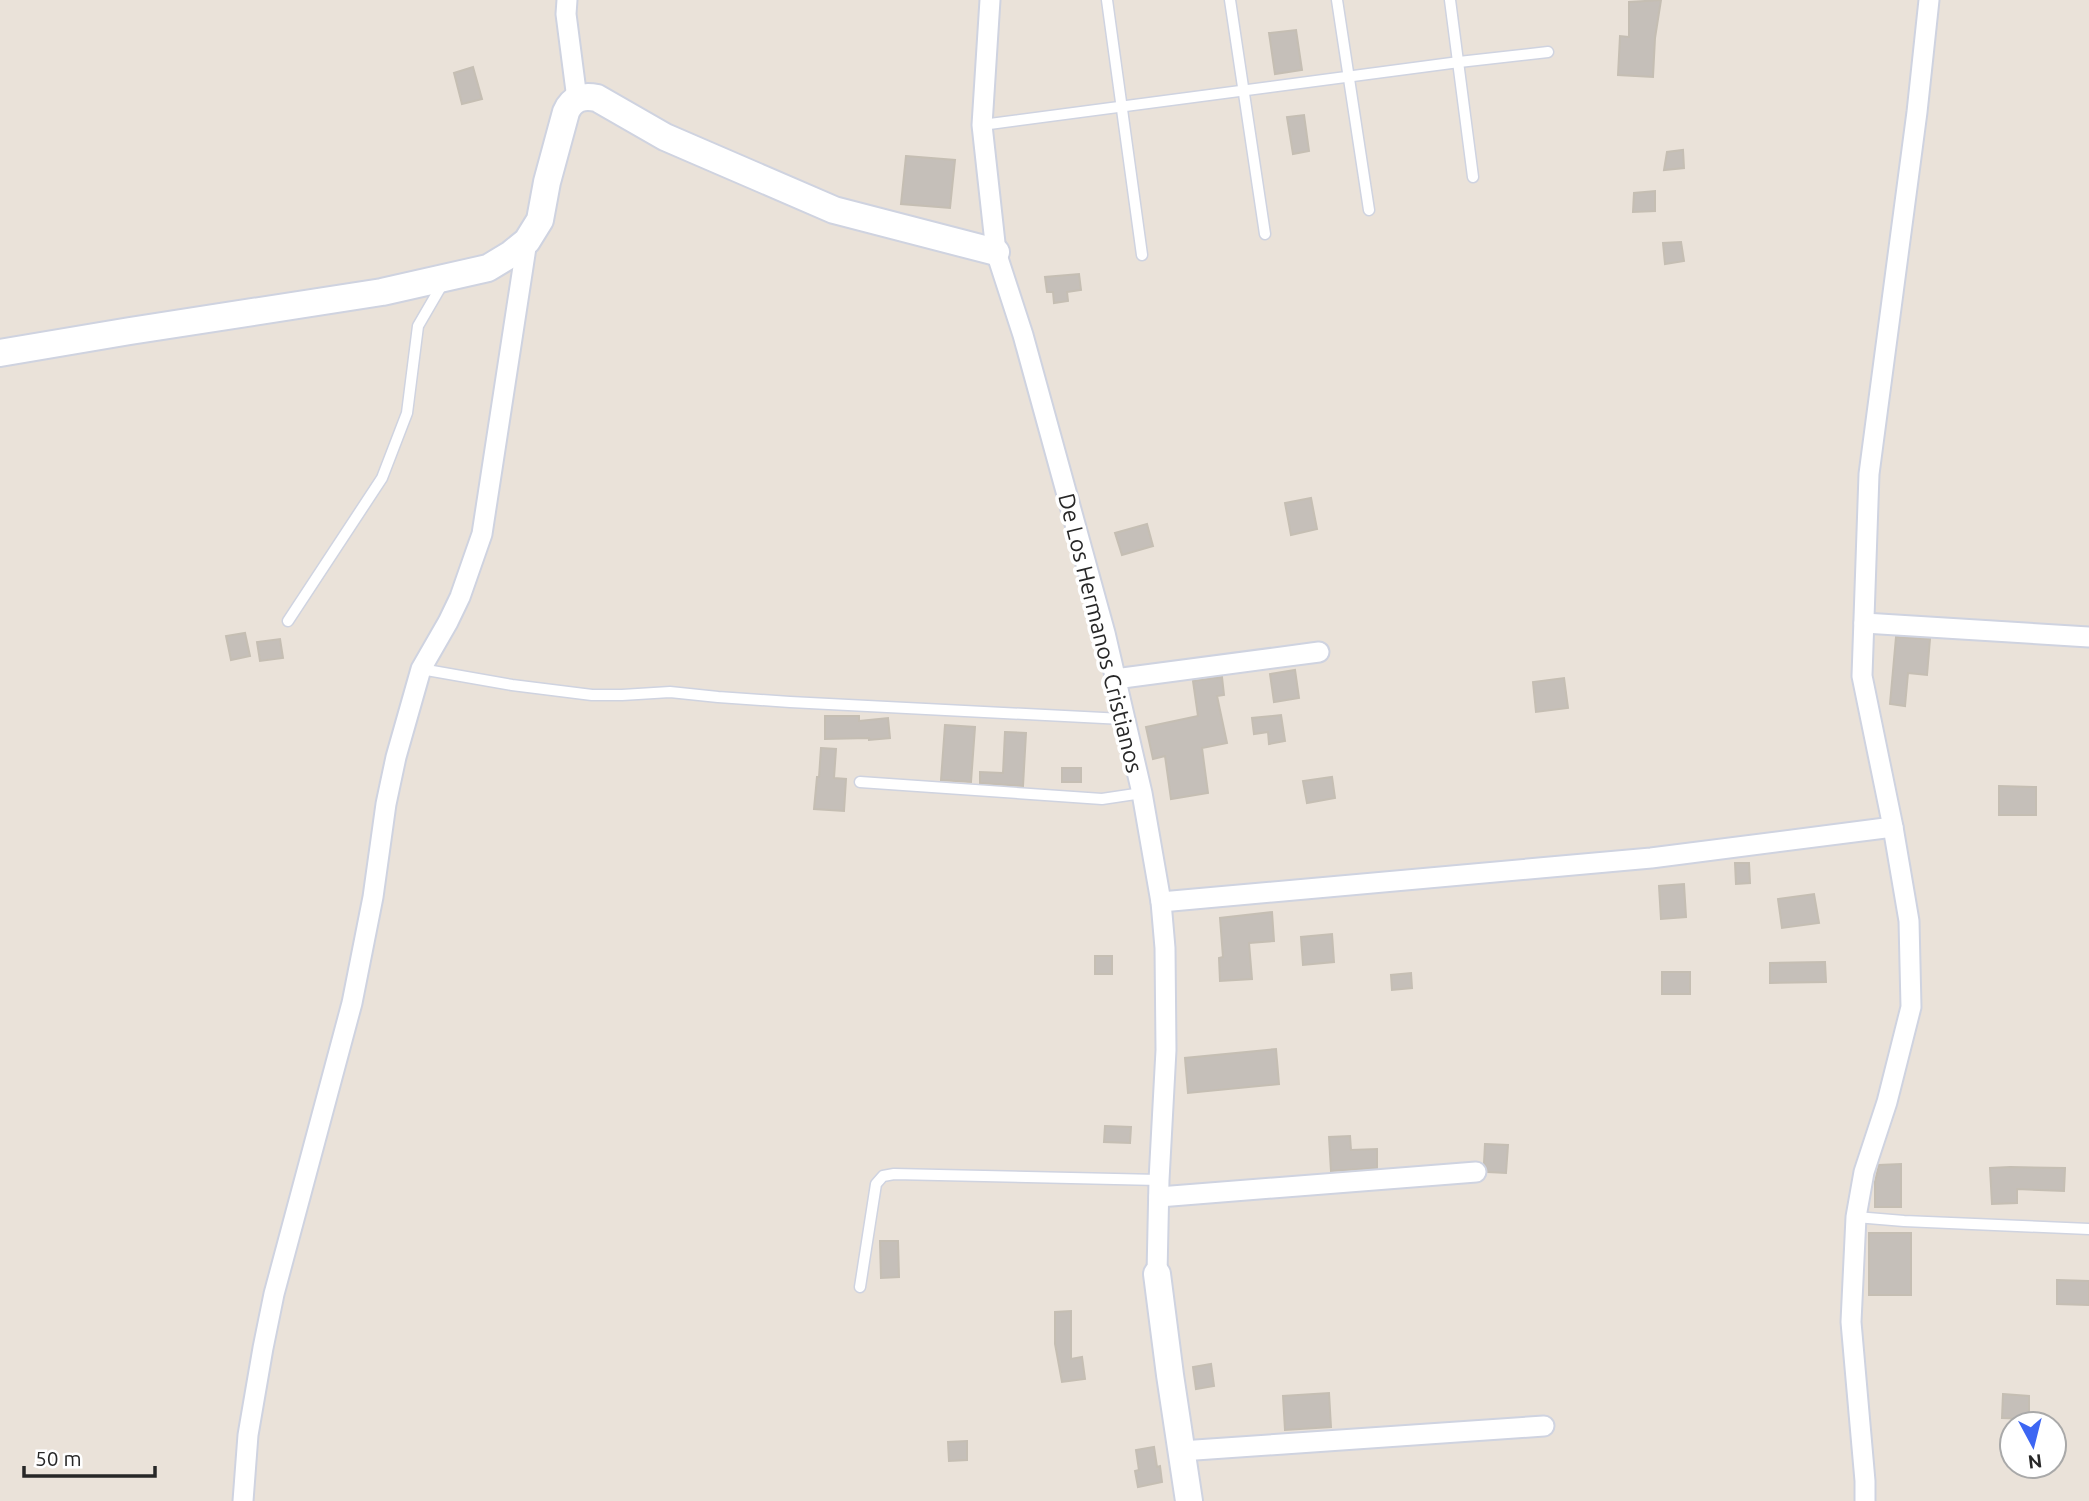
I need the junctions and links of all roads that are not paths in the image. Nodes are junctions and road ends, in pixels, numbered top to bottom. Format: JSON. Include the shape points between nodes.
{"nodes":[{"id":1,"x":567,"y":0,"type":"edge"},
{"id":2,"x":990,"y":0,"type":"edge"},
{"id":3,"x":1107,"y":0,"type":"edge"},
{"id":4,"x":1230,"y":0,"type":"edge"},
{"id":5,"x":1337,"y":0,"type":"edge"},
{"id":6,"x":1450,"y":0,"type":"edge"},
{"id":7,"x":1929,"y":0,"type":"edge"},
{"id":8,"x":1548,"y":52,"type":"dead end"},
{"id":9,"x":1459,"y":62,"type":"junction"},
{"id":10,"x":1349,"y":77,"type":"junction"},
{"id":11,"x":1243,"y":90,"type":"junction"},
{"id":12,"x":577,"y":99,"type":"junction"},
{"id":13,"x":1121,"y":106,"type":"junction"},
{"id":14,"x":982,"y":125,"type":"junction"},
{"id":15,"x":1473,"y":177,"type":"dead end"},
{"id":16,"x":1369,"y":210,"type":"dead end"},
{"id":17,"x":1265,"y":234,"type":"dead end"},
{"id":18,"x":527,"y":241,"type":"junction"},
{"id":19,"x":996,"y":252,"type":"junction"},
{"id":20,"x":1142,"y":255,"type":"dead end"},
{"id":21,"x":447,"y":276,"type":"junction"},
{"id":22,"x":0,"y":353,"type":"edge"},
{"id":23,"x":288,"y":621,"type":"dead end"},
{"id":24,"x":1864,"y":623,"type":"junction"},
{"id":25,"x":2089,"y":637,"type":"edge"},
{"id":26,"x":1319,"y":652,"type":"dead end"},
{"id":27,"x":421,"y":669,"type":"junction"},
{"id":28,"x":1115,"y":679,"type":"junction"},
{"id":29,"x":1123,"y":719,"type":"junction"},
{"id":30,"x":860,"y":782,"type":"dead end"},
{"id":31,"x":1142,"y":793,"type":"junction"},
{"id":32,"x":1893,"y":827,"type":"junction"},
{"id":33,"x":1161,"y":902,"type":"junction"},
{"id":34,"x":1476,"y":1172,"type":"dead end"},
{"id":35,"x":1159,"y":1188,"type":"junction"},
{"id":36,"x":1856,"y":1217,"type":"junction"},
{"id":37,"x":2089,"y":1229,"type":"edge"},
{"id":38,"x":1157,"y":1274,"type":"joint"},
{"id":39,"x":860,"y":1287,"type":"dead end"},
{"id":40,"x":1544,"y":1426,"type":"dead end"},
{"id":41,"x":1181,"y":1451,"type":"junction"},
{"id":42,"x":243,"y":1501,"type":"edge"},
{"id":43,"x":1189,"y":1501,"type":"edge"},
{"id":44,"x":1865,"y":1501,"type":"edge"}],
"edges":[{"from":1,"to":12,"type":"street"},
{"from":2,"to":14,"type":"street","name":"De Los Hermanos Cristianos"},
{"from":3,"to":13,"type":"lane"},
{"from":4,"to":11,"type":"lane"},
{"from":5,"to":10,"type":"lane"},
{"from":6,"to":9,"type":"lane"},
{"from":7,"to":24,"type":"street","via":[[1869,474]]},
{"from":8,"to":9,"type":"lane"},
{"from":9,"to":10,"type":"lane"},
{"from":9,"to":15,"type":"lane"},
{"from":10,"to":11,"type":"lane"},
{"from":10,"to":16,"type":"lane"},
{"from":11,"to":13,"type":"lane"},
{"from":11,"to":17,"type":"lane"},
{"from":12,"to":18,"type":"street","via":[[566,112],[540,220]]},
{"from":12,"to":19,"type":"street","via":[[597,98],[665,137],[834,209]]},
{"from":13,"to":14,"type":"lane"},
{"from":13,"to":20,"type":"lane"},
{"from":14,"to":19,"type":"street","name":"De Los Hermanos Cristianos"},
{"from":18,"to":21,"type":"street","via":[[488,268]]},
{"from":18,"to":27,"type":"street","via":[[482,534],[460,597]]},
{"from":19,"to":28,"type":"street","name":"De Los Hermanos Cristianos","via":[[1023,335]]},
{"from":21,"to":22,"type":"street","via":[[382,292]]},
{"from":21,"to":23,"type":"lane","via":[[418,326],[407,413],[382,478]]},
{"from":24,"to":25,"type":"street"},
{"from":24,"to":32,"type":"street","via":[[1862,676]]},
{"from":26,"to":28,"type":"street"},
{"from":27,"to":29,"type":"lane","via":[[592,695],[670,692]]},
{"from":27,"to":42,"type":"street","via":[[386,804],[352,1003],[271,1307],[251,1413]]},
{"from":28,"to":29,"type":"street","name":"De Los Hermanos Cristianos"},
{"from":29,"to":31,"type":"street","name":"De Los Hermanos Cristianos"},
{"from":30,"to":31,"type":"lane","via":[[1102,799]]},
{"from":31,"to":33,"type":"street","name":"De Los Hermanos Cristianos"},
{"from":32,"to":33,"type":"street","via":[[1651,858]]},
{"from":32,"to":36,"type":"street","via":[[1909,921],[1911,1007],[1864,1172]]},
{"from":33,"to":35,"type":"street","name":"De Los Hermanos Cristianos","via":[[1166,1050]]},
{"from":34,"to":35,"type":"street"},
{"from":35,"to":38,"type":"street","name":"De Los Hermanos Cristianos"},
{"from":35,"to":39,"type":"lane","via":[[883,1176],[876,1184]]},
{"from":36,"to":37,"type":"lane"},
{"from":36,"to":44,"type":"street","via":[[1851,1322]]},
{"from":38,"to":41,"type":"street"},
{"from":40,"to":41,"type":"street"},
{"from":41,"to":43,"type":"street"}]}
